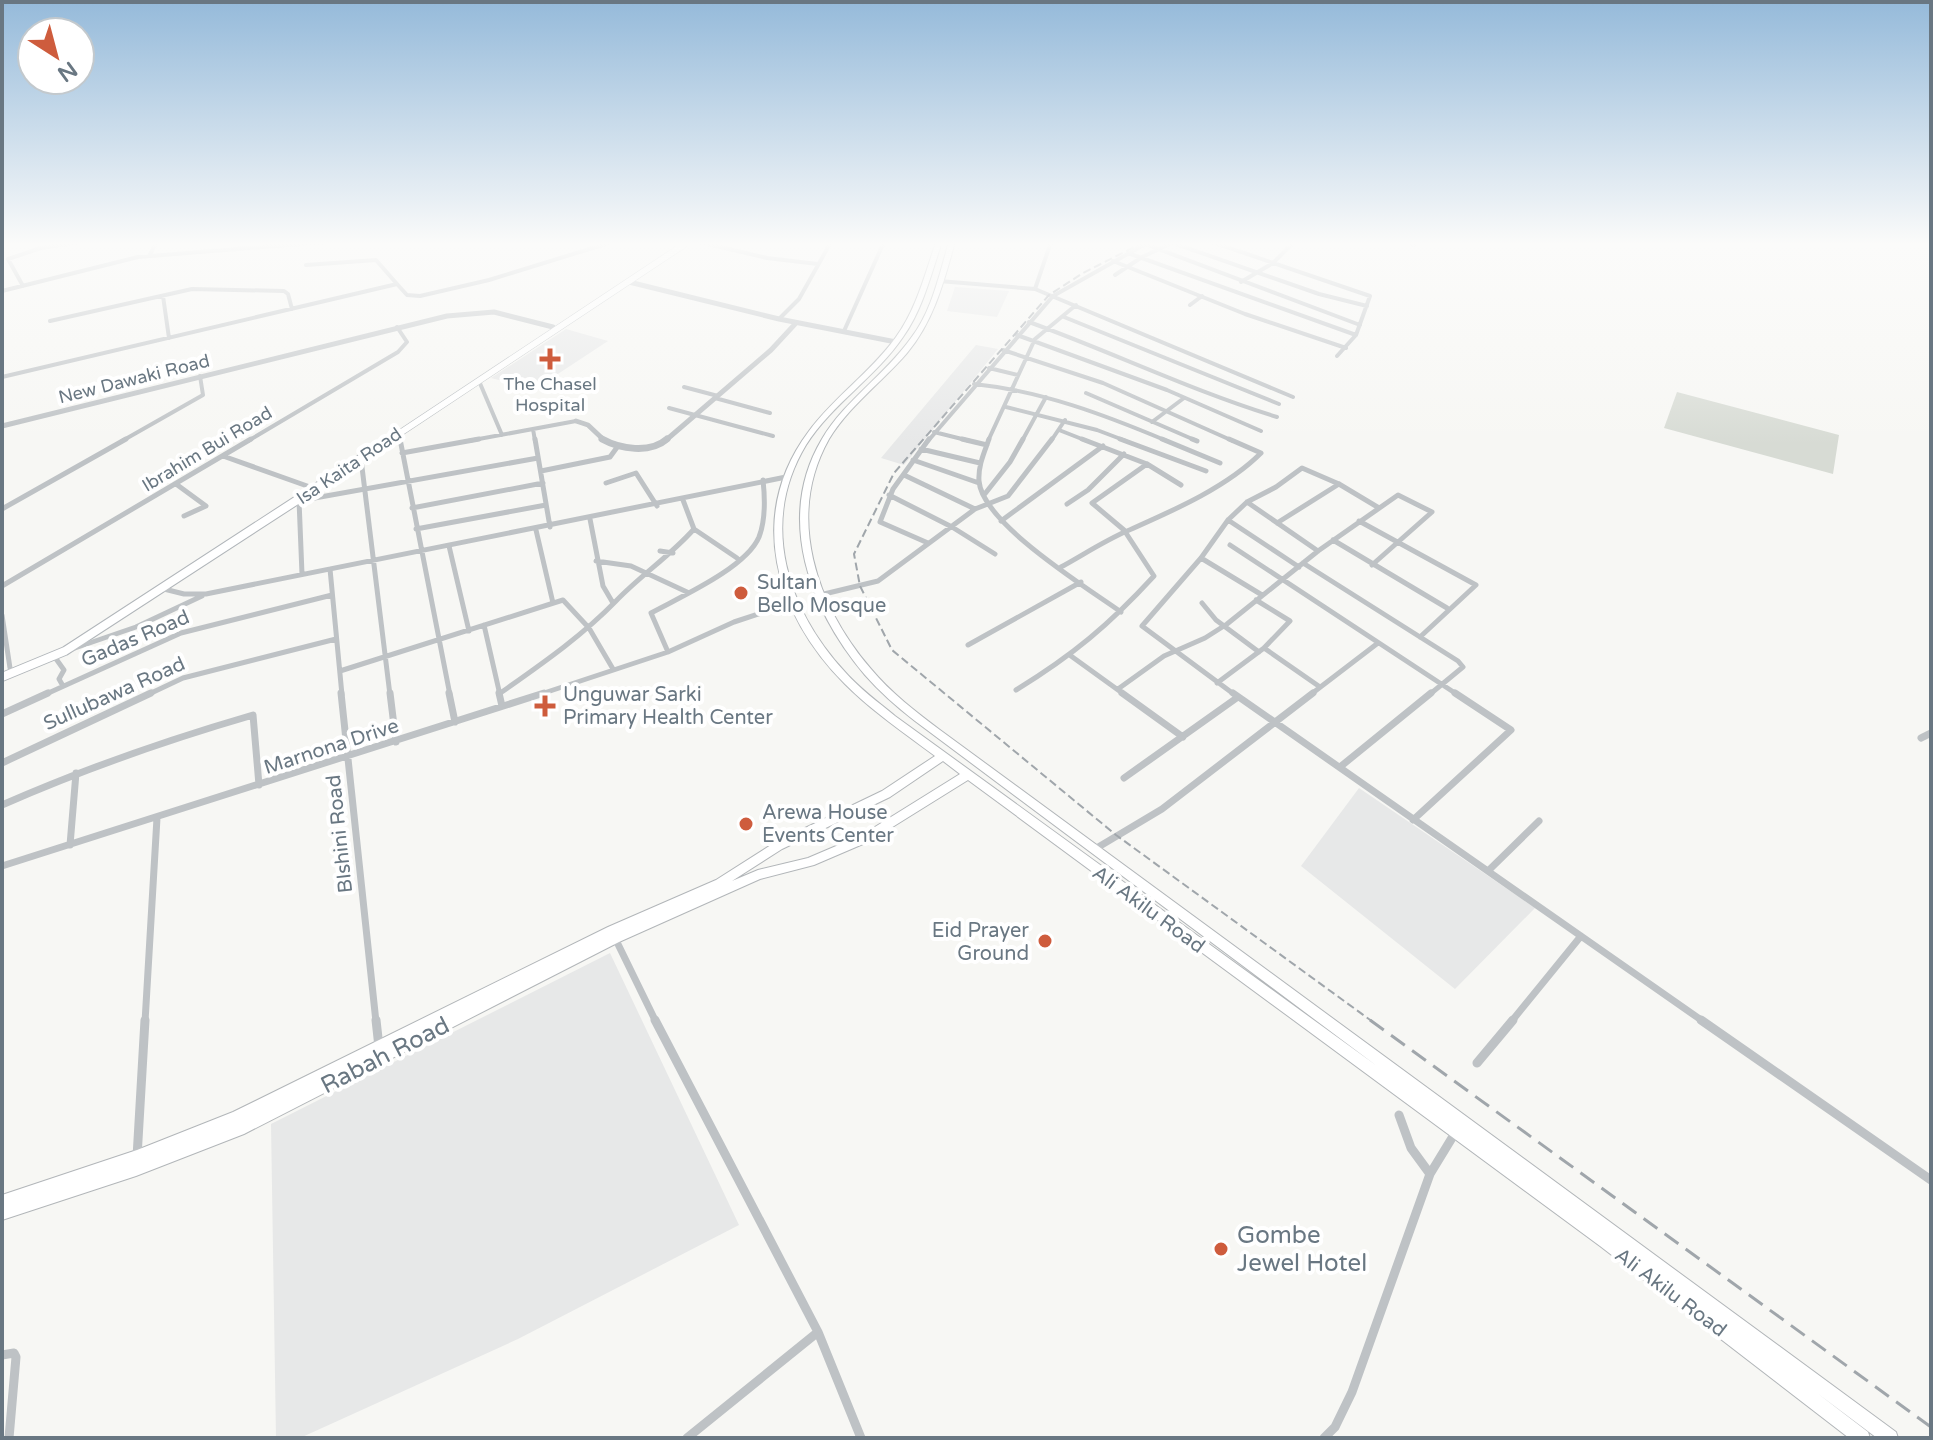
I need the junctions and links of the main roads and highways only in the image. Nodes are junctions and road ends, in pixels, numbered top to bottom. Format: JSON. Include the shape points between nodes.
{"nodes":[{"id":1,"x":580,"y":309,"type":"edge"},
{"id":2,"x":586,"y":309,"type":"edge"},
{"id":3,"x":915,"y":309,"type":"edge"},
{"id":4,"x":930,"y":309,"type":"edge"},
{"id":5,"x":503,"y":362,"type":"junction"},
{"id":6,"x":380,"y":443,"type":"junction"},
{"id":7,"x":208,"y":558,"type":"junction"},
{"id":8,"x":5,"y":672,"type":"edge"},
{"id":9,"x":943,"y":756,"type":"junction"},
{"id":10,"x":967,"y":775,"type":"junction"},
{"id":11,"x":2,"y":1202,"type":"edge"},
{"id":12,"x":2,"y":1213,"type":"edge"},
{"id":13,"x":1691,"y":1298,"type":"junction"},
{"id":14,"x":1862,"y":1438,"type":"edge"},
{"id":15,"x":1890,"y":1438,"type":"edge"}],
"edges":[{"from":1,"to":5,"type":"main road","name":"Isa Kaita Road"},
{"from":2,"to":5,"type":"main road","name":"Isa Kaita Road"},
{"from":3,"to":9,"type":"main road","name":"Ali Akilu Road","via":[[896,342],[812,431],[786,477],[776,537],[792,603],[813,639],[874,705]]},
{"from":4,"to":13,"type":"main road","name":"Ali Akilu Road","via":[[916,336],[826,437],[807,476],[803,523],[820,595],[850,649],[884,690],[936,733]]},
{"from":5,"to":6,"type":"main road","name":"Isa Kaita Road"},
{"from":5,"to":6,"type":"main road","name":"Isa Kaita Road"},
{"from":6,"to":7,"type":"main road","name":"Isa Kaita Road"},
{"from":6,"to":7,"type":"main road","name":"Isa Kaita Road"},
{"from":7,"to":8,"type":"main road","name":"Isa Kaita Road","via":[[60,648]]},
{"from":7,"to":8,"type":"main road","name":"Isa Kaita Road","via":[[65,651]]},
{"from":9,"to":10,"type":"main road","name":"Ali Akilu Road"},
{"from":9,"to":11,"type":"main road","name":"Rabah Road","via":[[886,794],[778,846],[720,883],[237,1117]]},
{"from":10,"to":12,"type":"main road","name":"Rabah Road","via":[[859,841],[810,862],[758,875],[615,938],[239,1129]]},
{"from":10,"to":13,"type":"main road","name":"Ali Akilu Road","via":[[1455,1133]]},
{"from":13,"to":14,"type":"main road","name":"Ali Akilu Road"},
{"from":13,"to":15,"type":"main road","name":"Ali Akilu Road"}]}
